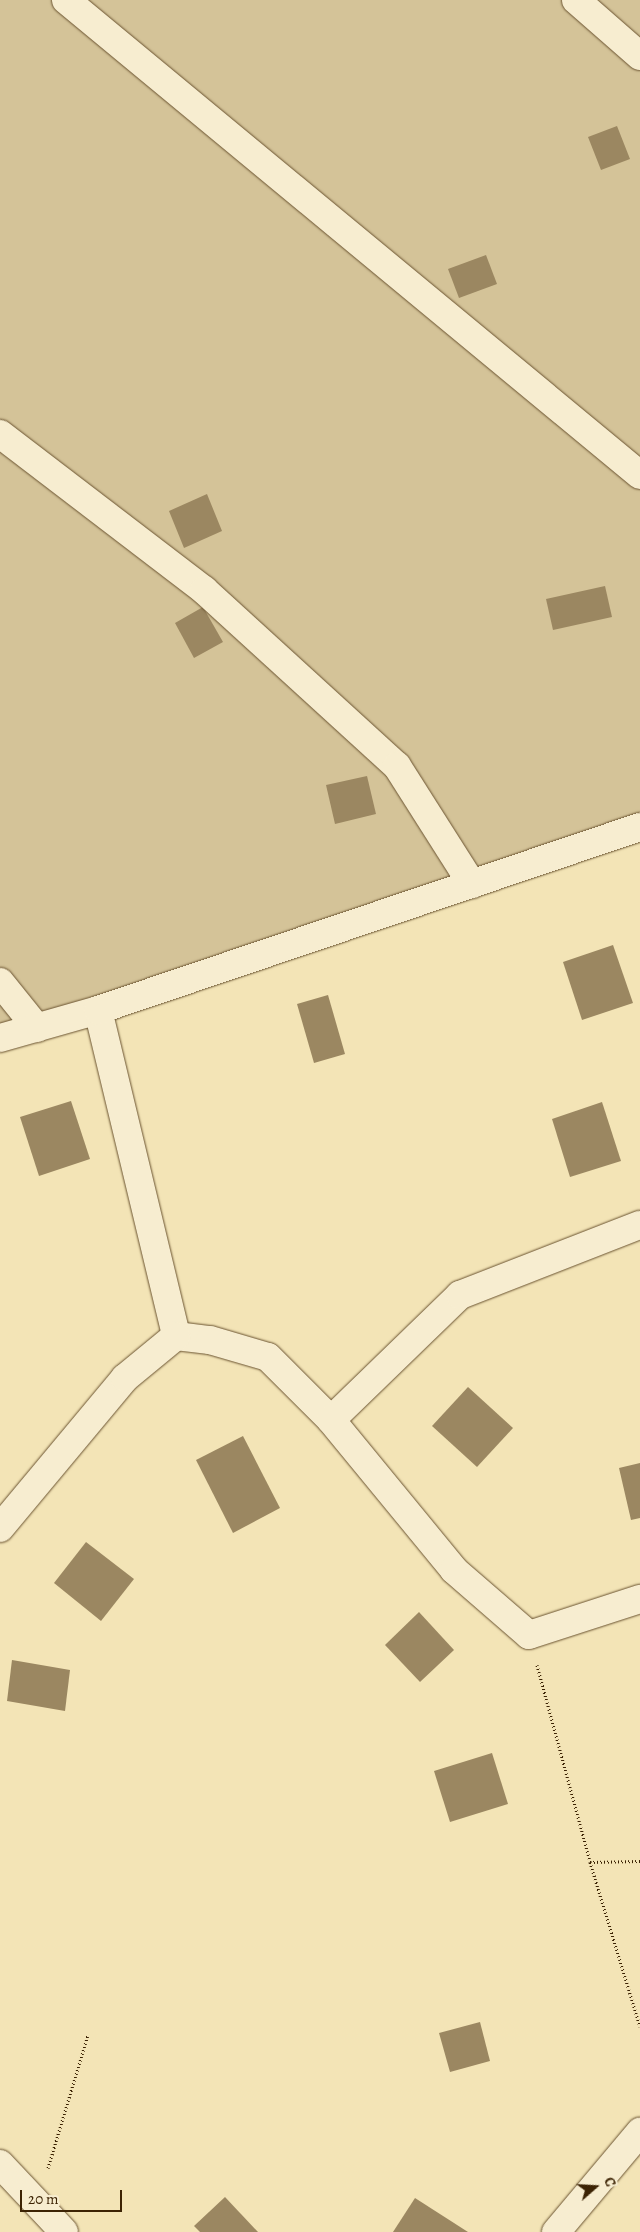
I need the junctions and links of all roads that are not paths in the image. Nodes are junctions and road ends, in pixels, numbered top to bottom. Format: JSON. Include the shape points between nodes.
{"nodes":[{"id":1,"x":66,"y":0,"type":"edge"},
{"id":2,"x":576,"y":0,"type":"edge"},
{"id":3,"x":640,"y":56,"type":"edge"},
{"id":4,"x":0,"y":434,"type":"edge"},
{"id":5,"x":640,"y":475,"type":"edge"},
{"id":6,"x":640,"y":826,"type":"edge"},
{"id":7,"x":472,"y":884,"type":"junction"},
{"id":8,"x":0,"y":982,"type":"edge"},
{"id":9,"x":98,"y":1010,"type":"junction"},
{"id":10,"x":37,"y":1028,"type":"junction"},
{"id":11,"x":0,"y":1038,"type":"edge"},
{"id":12,"x":640,"y":1225,"type":"edge"},
{"id":13,"x":176,"y":1336,"type":"junction"},
{"id":14,"x":331,"y":1420,"type":"junction"},
{"id":15,"x":0,"y":1528,"type":"edge"},
{"id":16,"x":640,"y":1600,"type":"edge"},
{"id":17,"x":640,"y":2132,"type":"edge"},
{"id":18,"x":0,"y":2164,"type":"edge"},
{"id":19,"x":64,"y":2232,"type":"edge"},
{"id":20,"x":556,"y":2232,"type":"edge"}],
"edges":[{"from":1,"to":5,"type":"street"},
{"from":2,"to":3,"type":"street"},
{"from":4,"to":7,"type":"street","via":[[204,590],[397,766]]},
{"from":6,"to":7,"type":"street"},
{"from":7,"to":9,"type":"street"},
{"from":8,"to":10,"type":"street"},
{"from":9,"to":10,"type":"street"},
{"from":9,"to":13,"type":"street"},
{"from":10,"to":11,"type":"street"},
{"from":12,"to":14,"type":"street","via":[[460,1295]]},
{"from":13,"to":14,"type":"street","via":[[210,1340],[268,1357]]},
{"from":13,"to":15,"type":"street","via":[[124,1378]]},
{"from":14,"to":16,"type":"street","via":[[454,1570],[529,1635]]},
{"from":17,"to":20,"type":"street"},
{"from":18,"to":19,"type":"street"}]}
